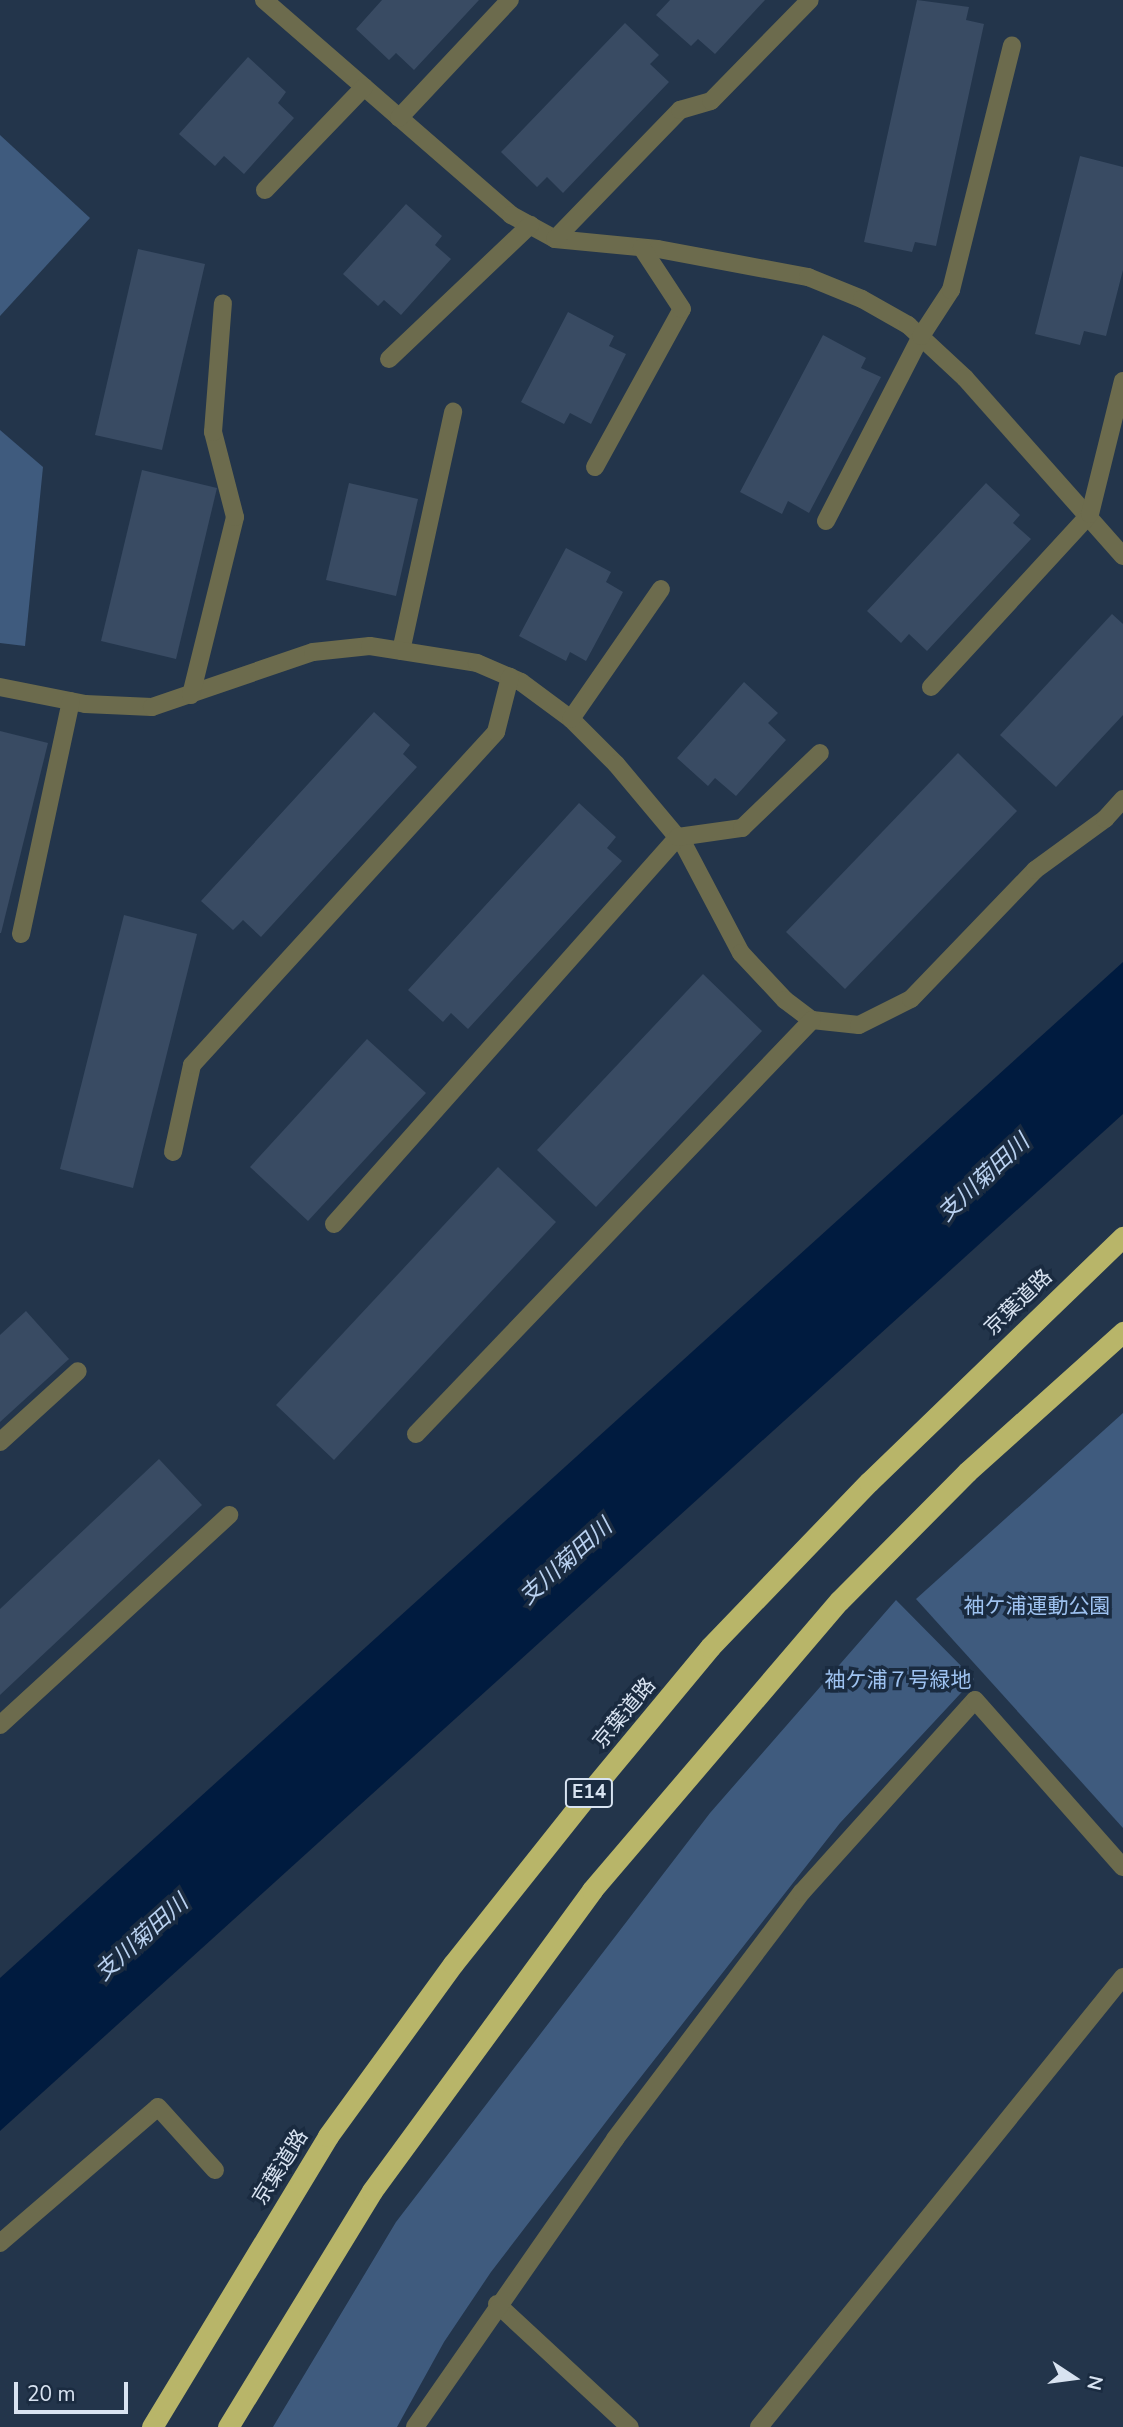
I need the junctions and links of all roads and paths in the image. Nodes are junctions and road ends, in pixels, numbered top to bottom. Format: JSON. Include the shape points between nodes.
{"nodes":[{"id":1,"x":510,"y":0,"type":"edge"},
{"id":2,"x":810,"y":0,"type":"edge"},
{"id":3,"x":273,"y":3,"type":"edge"},
{"id":4,"x":1012,"y":46,"type":"dead end"},
{"id":5,"x":364,"y":87,"type":"junction"},
{"id":6,"x":399,"y":118,"type":"junction"},
{"id":7,"x":265,"y":190,"type":"dead end"},
{"id":8,"x":530,"y":225,"type":"junction"},
{"id":9,"x":555,"y":239,"type":"junction"},
{"id":10,"x":642,"y":248,"type":"junction"},
{"id":11,"x":223,"y":303,"type":"dead end"},
{"id":12,"x":920,"y":336,"type":"junction"},
{"id":13,"x":389,"y":359,"type":"dead end"},
{"id":14,"x":1123,"y":381,"type":"edge"},
{"id":15,"x":453,"y":412,"type":"dead end"},
{"id":16,"x":595,"y":467,"type":"dead end"},
{"id":17,"x":1090,"y":514,"type":"junction"},
{"id":18,"x":826,"y":521,"type":"dead end"},
{"id":19,"x":1123,"y":556,"type":"edge"},
{"id":20,"x":661,"y":589,"type":"dead end"},
{"id":21,"x":401,"y":650,"type":"junction"},
{"id":22,"x":510,"y":677,"type":"junction"},
{"id":23,"x":0,"y":687,"type":"edge"},
{"id":24,"x":931,"y":687,"type":"dead end"},
{"id":25,"x":191,"y":695,"type":"junction"},
{"id":26,"x":71,"y":701,"type":"junction"},
{"id":27,"x":571,"y":719,"type":"junction"},
{"id":28,"x":820,"y":753,"type":"dead end"},
{"id":29,"x":1123,"y":799,"type":"edge"},
{"id":30,"x":678,"y":837,"type":"junction"},
{"id":31,"x":21,"y":934,"type":"dead end"},
{"id":32,"x":812,"y":1020,"type":"junction"},
{"id":33,"x":173,"y":1152,"type":"dead end"},
{"id":34,"x":334,"y":1224,"type":"dead end"},
{"id":35,"x":1123,"y":1237,"type":"edge"},
{"id":36,"x":1123,"y":1332,"type":"edge"},
{"id":37,"x":78,"y":1371,"type":"dead end"},
{"id":38,"x":416,"y":1434,"type":"dead end"},
{"id":39,"x":0,"y":1442,"type":"edge"},
{"id":40,"x":229,"y":1516,"type":"dead end"},
{"id":41,"x":0,"y":1725,"type":"edge"},
{"id":42,"x":1123,"y":1867,"type":"edge"},
{"id":43,"x":1123,"y":1977,"type":"edge"},
{"id":44,"x":215,"y":2170,"type":"dead end"},
{"id":45,"x":0,"y":2243,"type":"edge"},
{"id":46,"x":497,"y":2304,"type":"junction"},
{"id":47,"x":152,"y":2427,"type":"edge"},
{"id":48,"x":229,"y":2427,"type":"edge"},
{"id":49,"x":415,"y":2427,"type":"edge"},
{"id":50,"x":630,"y":2427,"type":"edge"},
{"id":51,"x":759,"y":2427,"type":"edge"}],
"edges":[{"from":1,"to":6,"type":"street"},
{"from":2,"to":9,"type":"street","via":[[711,101],[681,110]]},
{"from":3,"to":5,"type":"street"},
{"from":4,"to":12,"type":"street","via":[[951,290]]},
{"from":5,"to":6,"type":"street"},
{"from":5,"to":7,"type":"street"},
{"from":6,"to":8,"type":"street","via":[[511,215]]},
{"from":8,"to":9,"type":"street"},
{"from":8,"to":13,"type":"street"},
{"from":9,"to":10,"type":"street"},
{"from":10,"to":12,"type":"street","via":[[808,276],[862,299]]},
{"from":10,"to":16,"type":"street","via":[[682,309]]},
{"from":11,"to":25,"type":"street","via":[[213,432],[235,517]]},
{"from":12,"to":17,"type":"street","via":[[965,378]]},
{"from":12,"to":18,"type":"street"},
{"from":14,"to":17,"type":"street"},
{"from":15,"to":21,"type":"street"},
{"from":17,"to":19,"type":"street"},
{"from":17,"to":24,"type":"street"},
{"from":20,"to":27,"type":"street"},
{"from":21,"to":22,"type":"street","via":[[477,663]]},
{"from":21,"to":25,"type":"street","via":[[370,646],[313,652]]},
{"from":22,"to":27,"type":"street"},
{"from":22,"to":33,"type":"street","via":[[496,732],[192,1065]]},
{"from":23,"to":26,"type":"street"},
{"from":25,"to":26,"type":"street","via":[[152,707]]},
{"from":26,"to":31,"type":"street"},
{"from":27,"to":30,"type":"street"},
{"from":28,"to":30,"type":"street","via":[[742,828]]},
{"from":29,"to":32,"type":"street","via":[[1105,819],[1035,870],[911,999],[859,1026]]},
{"from":30,"to":32,"type":"street","via":[[741,953],[785,1000]]},
{"from":30,"to":34,"type":"street"},
{"from":32,"to":38,"type":"street"},
{"from":35,"to":47,"type":"highway","name":"京葉道路","number":"E14","via":[[794,1559],[710,1647],[589,1793],[453,1964],[328,2136]]},
{"from":36,"to":48,"type":"highway","via":[[967,1472],[839,1601],[592,1890],[372,2192]]},
{"from":37,"to":39,"type":"street"},
{"from":40,"to":41,"type":"street"},
{"from":42,"to":46,"type":"street","via":[[975,1700],[802,1892]]},
{"from":43,"to":51,"type":"street"},
{"from":44,"to":45,"type":"street","via":[[158,2107]]},
{"from":46,"to":49,"type":"street"},
{"from":46,"to":50,"type":"street"}]}
